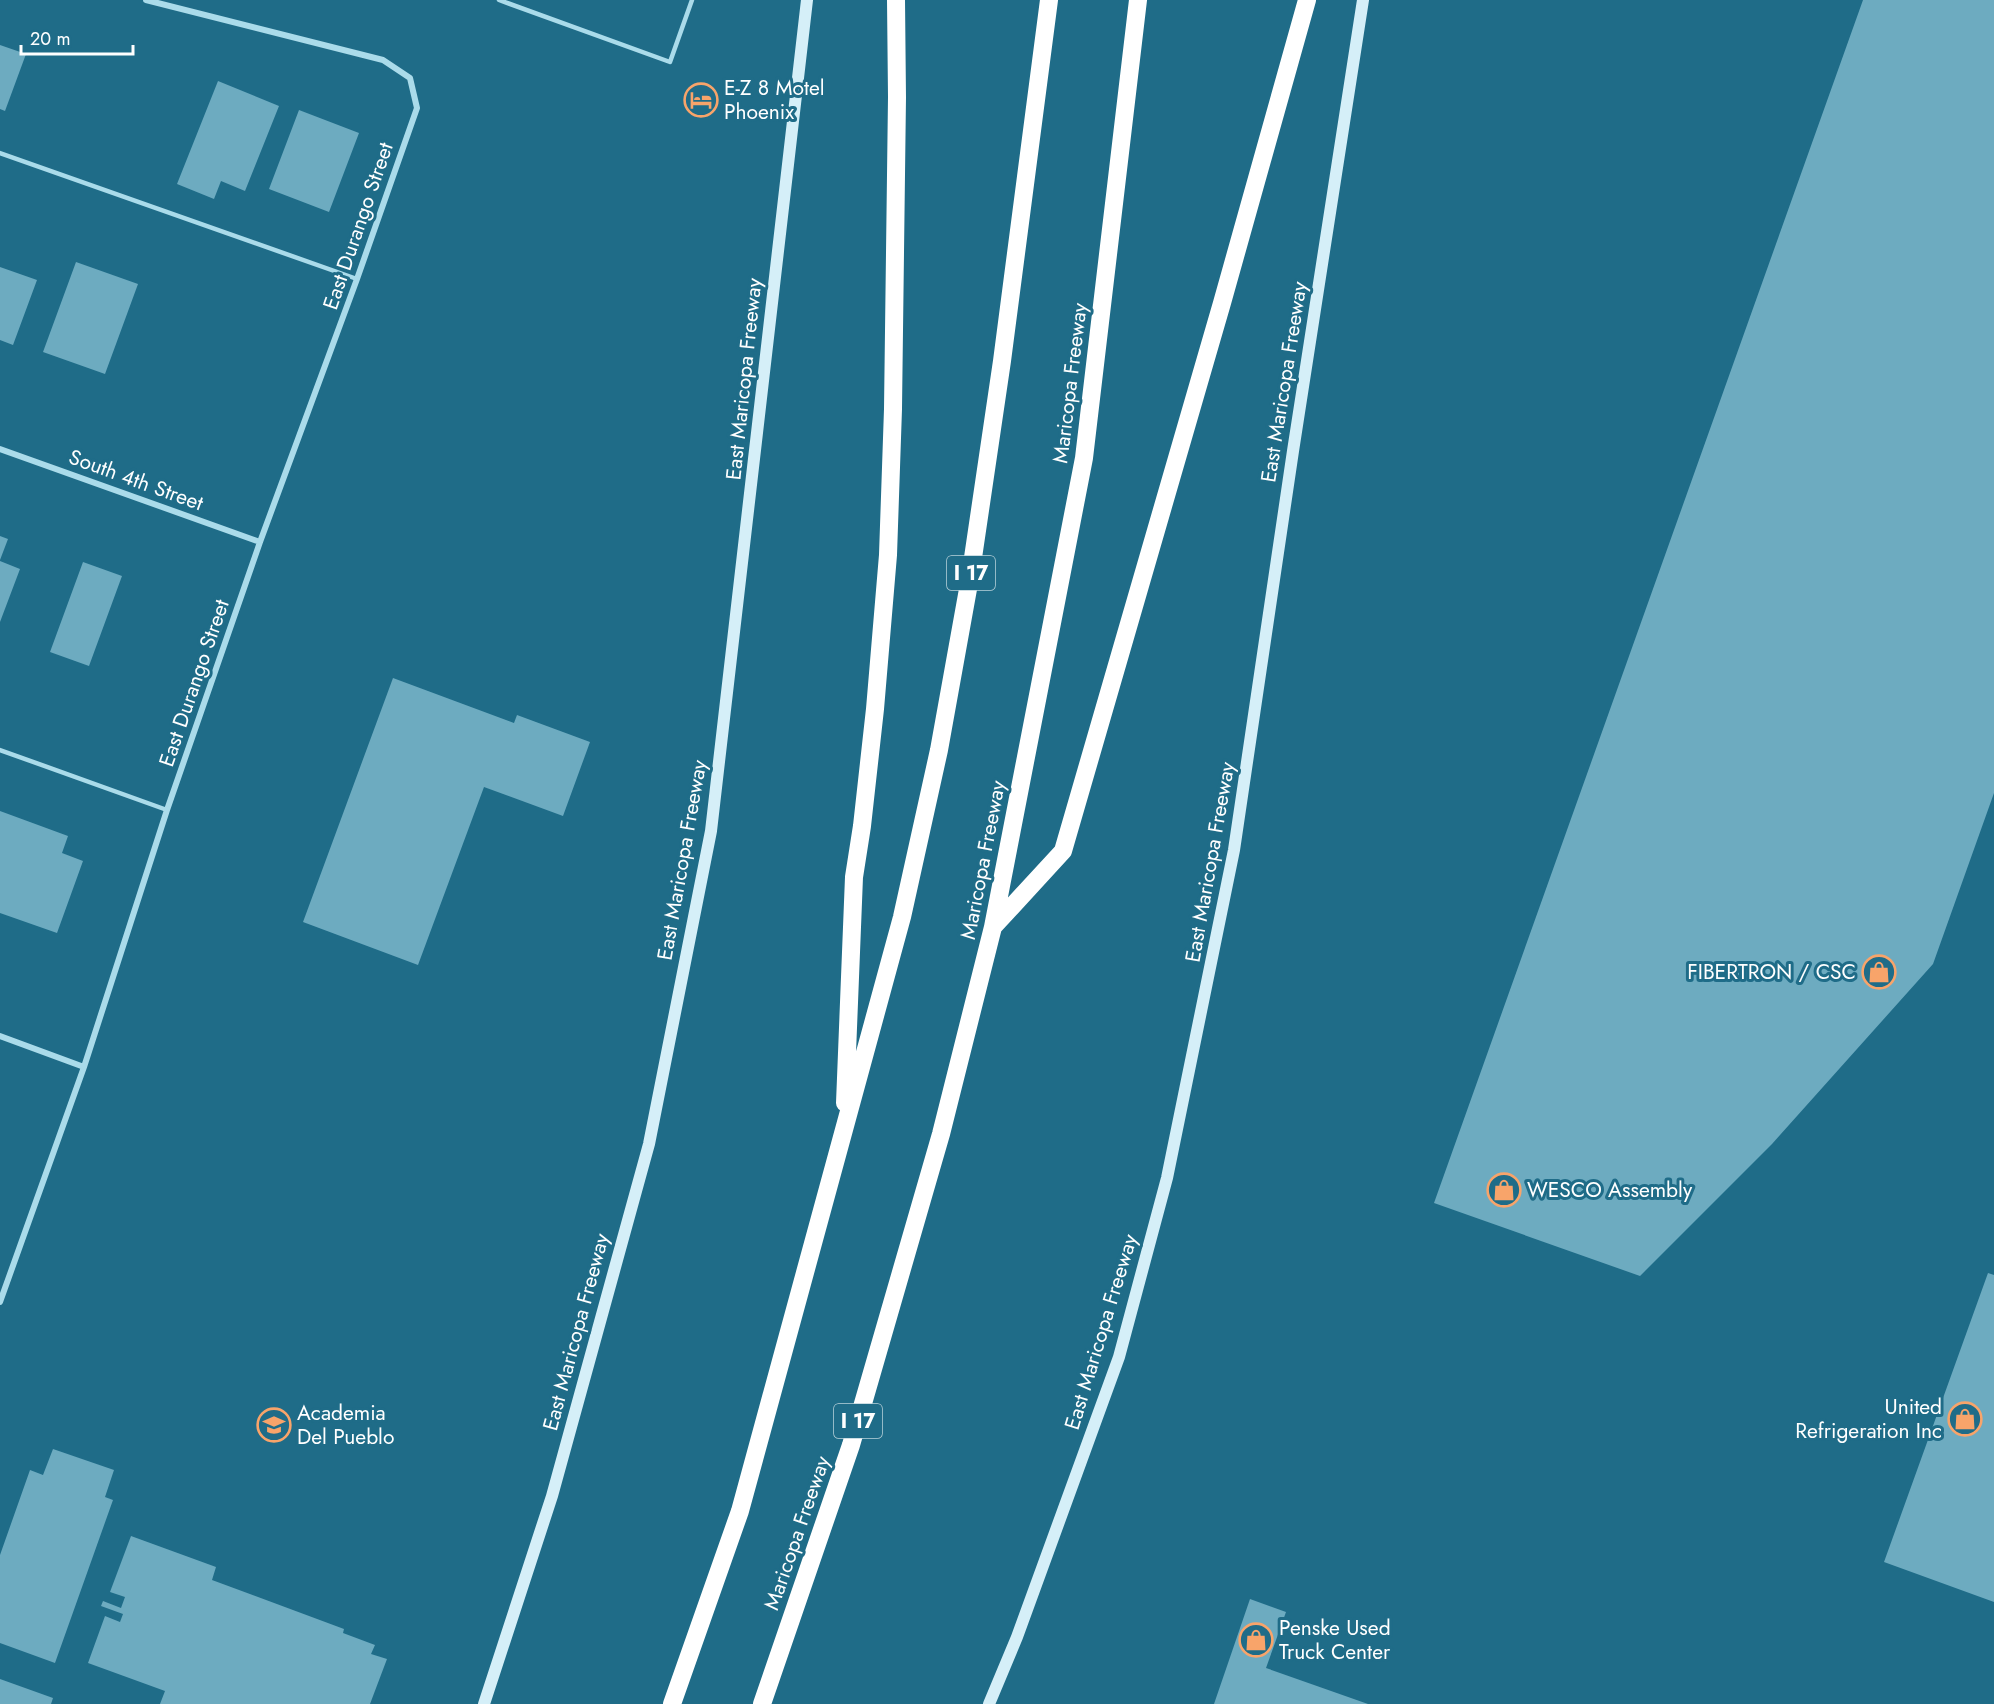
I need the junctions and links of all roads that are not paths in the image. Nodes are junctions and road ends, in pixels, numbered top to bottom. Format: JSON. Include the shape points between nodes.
{"nodes":[{"id":1,"x":146,"y":0,"type":"edge"},
{"id":2,"x":499,"y":0,"type":"edge"},
{"id":3,"x":692,"y":0,"type":"edge"},
{"id":4,"x":807,"y":0,"type":"edge"},
{"id":5,"x":896,"y":0,"type":"edge"},
{"id":6,"x":1049,"y":0,"type":"edge"},
{"id":7,"x":1138,"y":0,"type":"edge"},
{"id":8,"x":1307,"y":0,"type":"edge"},
{"id":9,"x":1363,"y":0,"type":"edge"},
{"id":10,"x":0,"y":153,"type":"edge"},
{"id":11,"x":357,"y":279,"type":"junction"},
{"id":12,"x":0,"y":449,"type":"edge"},
{"id":13,"x":260,"y":542,"type":"junction"},
{"id":14,"x":0,"y":750,"type":"edge"},
{"id":15,"x":167,"y":810,"type":"junction"},
{"id":16,"x":993,"y":927,"type":"junction"},
{"id":17,"x":0,"y":1036,"type":"edge"},
{"id":18,"x":84,"y":1066,"type":"junction"},
{"id":19,"x":844,"y":1137,"type":"junction"},
{"id":20,"x":0,"y":1302,"type":"edge"},
{"id":21,"x":484,"y":1704,"type":"edge"},
{"id":22,"x":672,"y":1704,"type":"edge"},
{"id":23,"x":762,"y":1704,"type":"edge"},
{"id":24,"x":989,"y":1704,"type":"edge"}],
"edges":[{"from":1,"to":11,"type":"street","name":"East Durango Street","via":[[383,60],[410,78],[417,108]]},
{"from":2,"to":3,"type":"lane","via":[[670,62]]},
{"from":4,"to":21,"type":"main road","name":"East Maricopa Freeway","via":[[711,831],[649,1144],[552,1496]]},
{"from":5,"to":19,"type":"highway","via":[[888,555],[874,721],[854,877]]},
{"from":6,"to":19,"type":"highway","number":"I 17","via":[[1002,361],[970,578],[939,750],[902,917]]},
{"from":7,"to":16,"type":"highway","name":"Maricopa Freeway","number":"I 17","via":[[1084,458]]},
{"from":8,"to":16,"type":"highway","via":[[1063,851]]},
{"from":9,"to":24,"type":"main road","name":"East Maricopa Freeway","via":[[1234,850],[1167,1178],[1119,1357]]},
{"from":10,"to":11,"type":"lane"},
{"from":11,"to":13,"type":"street","name":"East Durango Street"},
{"from":12,"to":13,"type":"street","name":"South 4th Street"},
{"from":13,"to":15,"type":"street","name":"East Durango Street"},
{"from":14,"to":15,"type":"lane"},
{"from":15,"to":18,"type":"street","name":"East Durango Street"},
{"from":16,"to":23,"type":"highway","name":"Maricopa Freeway","number":"I 17","via":[[941,1134],[851,1445]]},
{"from":17,"to":18,"type":"street"},
{"from":18,"to":20,"type":"street","name":"East Durango Street"},
{"from":19,"to":22,"type":"highway","number":"I 17","via":[[740,1511]]}]}
